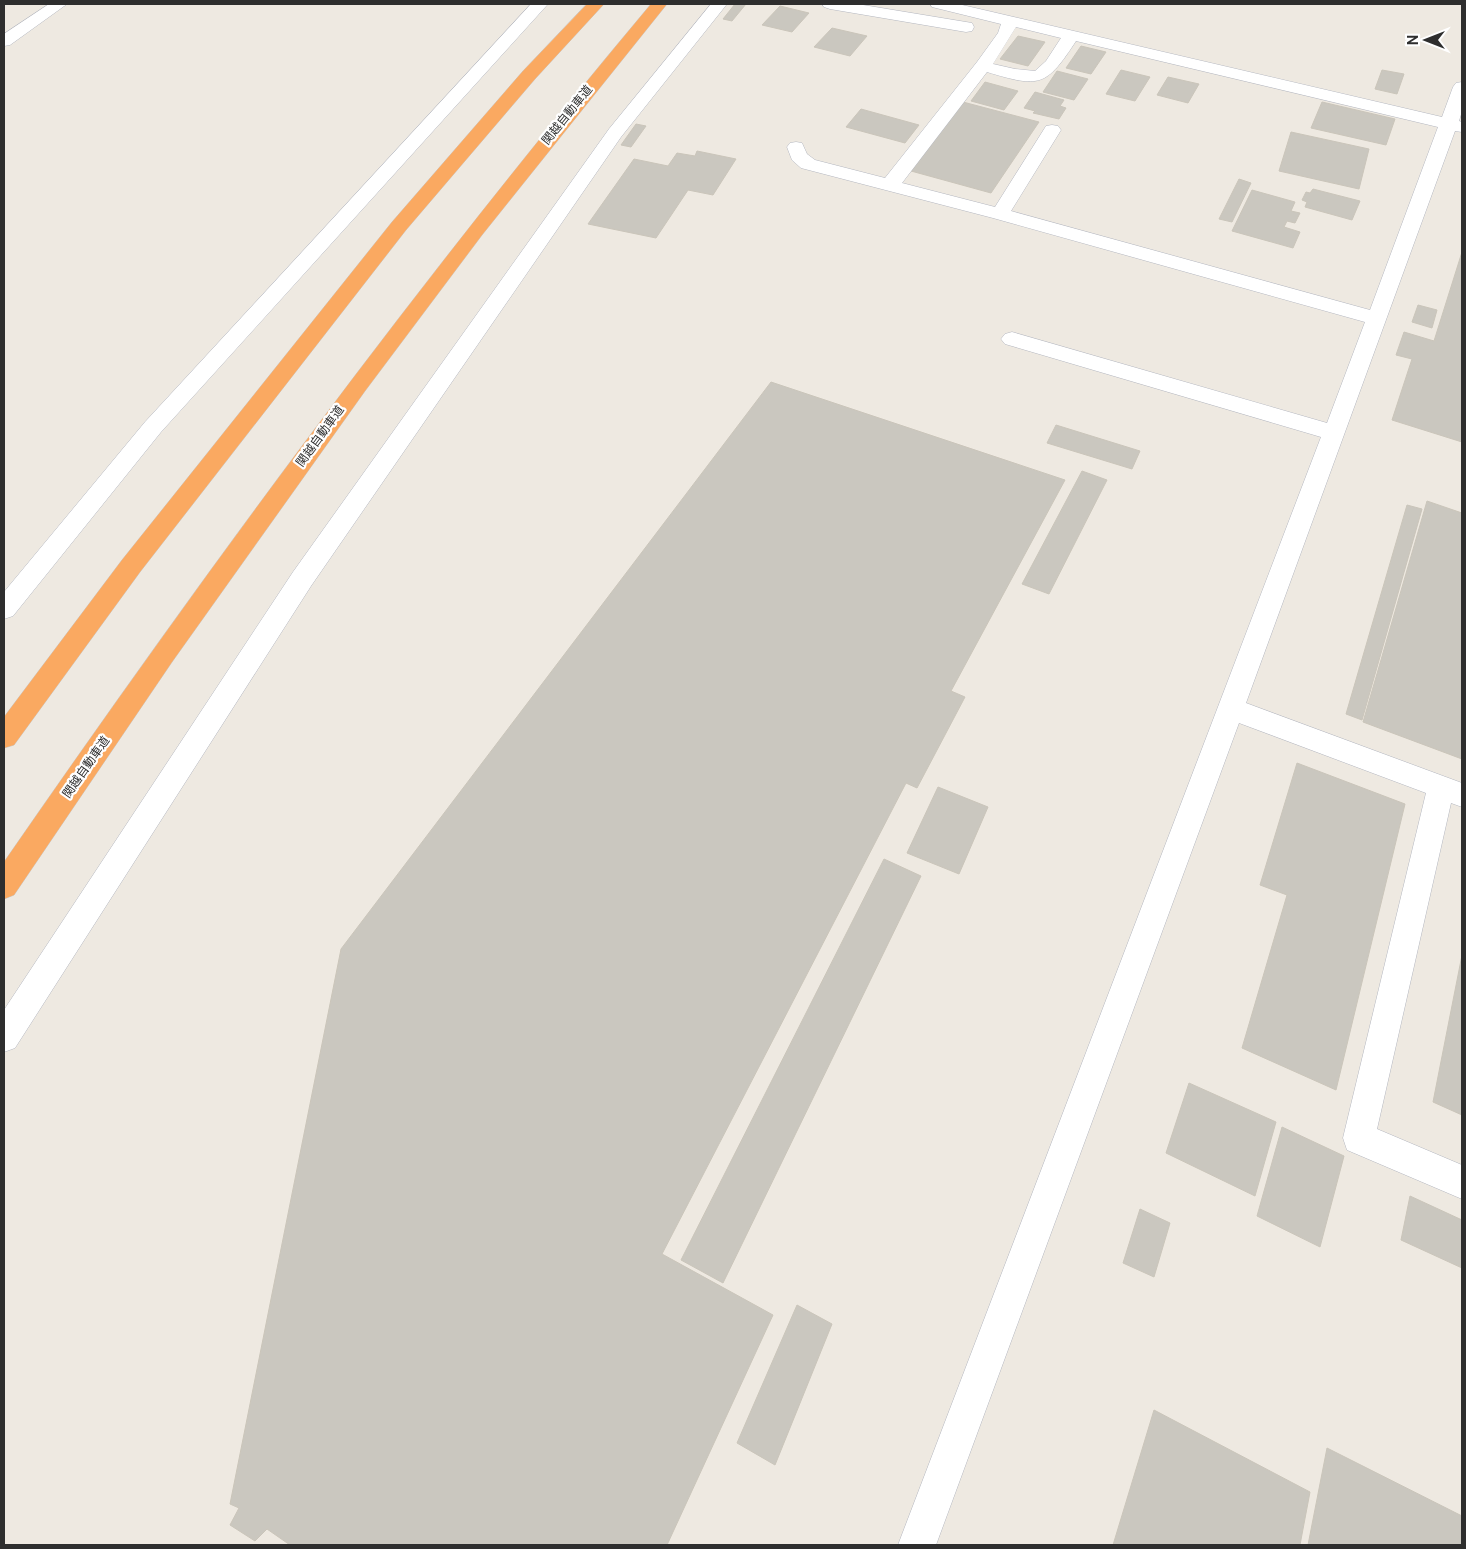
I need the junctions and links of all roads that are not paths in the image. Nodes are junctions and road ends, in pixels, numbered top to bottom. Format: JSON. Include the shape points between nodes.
{"nodes":[{"id":1,"x":59,"y":4,"type":"edge"},
{"id":2,"x":540,"y":4,"type":"edge"},
{"id":3,"x":596,"y":4,"type":"edge"},
{"id":4,"x":659,"y":4,"type":"edge"},
{"id":5,"x":719,"y":4,"type":"edge"},
{"id":6,"x":830,"y":4,"type":"edge"},
{"id":7,"x":938,"y":4,"type":"edge"},
{"id":8,"x":985,"y":4,"type":"edge"},
{"id":9,"x":1010,"y":21,"type":"junction"},
{"id":10,"x":1071,"y":36,"type":"junction"},
{"id":11,"x":4,"y":41,"type":"edge"},
{"id":12,"x":983,"y":66,"type":"junction"},
{"id":13,"x":1462,"y":87,"type":"edge"},
{"id":14,"x":1456,"y":125,"type":"edge"},
{"id":15,"x":1052,"y":130,"type":"dead end"},
{"id":16,"x":796,"y":147,"type":"dead end"},
{"id":17,"x":890,"y":185,"type":"junction"},
{"id":18,"x":1000,"y":214,"type":"junction"},
{"id":19,"x":1377,"y":319,"type":"junction"},
{"id":20,"x":1012,"y":339,"type":"dead end"},
{"id":21,"x":1334,"y":433,"type":"junction"},
{"id":22,"x":4,"y":609,"type":"edge"},
{"id":23,"x":1231,"y":709,"type":"junction"},
{"id":24,"x":4,"y":737,"type":"edge"},
{"id":25,"x":1452,"y":792,"type":"edge"},
{"id":26,"x":4,"y":886,"type":"edge"},
{"id":27,"x":4,"y":1037,"type":"edge"},
{"id":28,"x":1462,"y":1182,"type":"edge"},
{"id":29,"x":917,"y":1545,"type":"edge"}],
"edges":[{"from":1,"to":11,"type":"street"},
{"from":2,"to":22,"type":"street","via":[[153,427]]},
{"from":3,"to":24,"type":"highway","via":[[529,75],[399,226],[131,566]]},
{"from":4,"to":26,"type":"highway","name":"関越自動車道","via":[[470,237],[325,429],[184,623]]},
{"from":5,"to":27,"type":"street","via":[[615,132],[302,579]]},
{"from":6,"to":9,"type":"street","via":[[986,30]]},
{"from":7,"to":9,"type":"street"},
{"from":8,"to":9,"type":"street","via":[[995,7]]},
{"from":9,"to":10,"type":"street"},
{"from":9,"to":12,"type":"street","via":[[1006,33]]},
{"from":10,"to":12,"type":"street","via":[[1045,72],[1034,76]]},
{"from":10,"to":14,"type":"street"},
{"from":12,"to":17,"type":"street"},
{"from":13,"to":14,"type":"street"},
{"from":14,"to":19,"type":"street"},
{"from":15,"to":18,"type":"street"},
{"from":16,"to":17,"type":"street","via":[[799,156],[808,164]]},
{"from":17,"to":18,"type":"street"},
{"from":18,"to":19,"type":"street"},
{"from":19,"to":21,"type":"street"},
{"from":20,"to":21,"type":"street"},
{"from":21,"to":23,"type":"street"},
{"from":23,"to":25,"type":"street"},
{"from":23,"to":29,"type":"street"},
{"from":25,"to":28,"type":"street","via":[[1358,1138]]}]}
